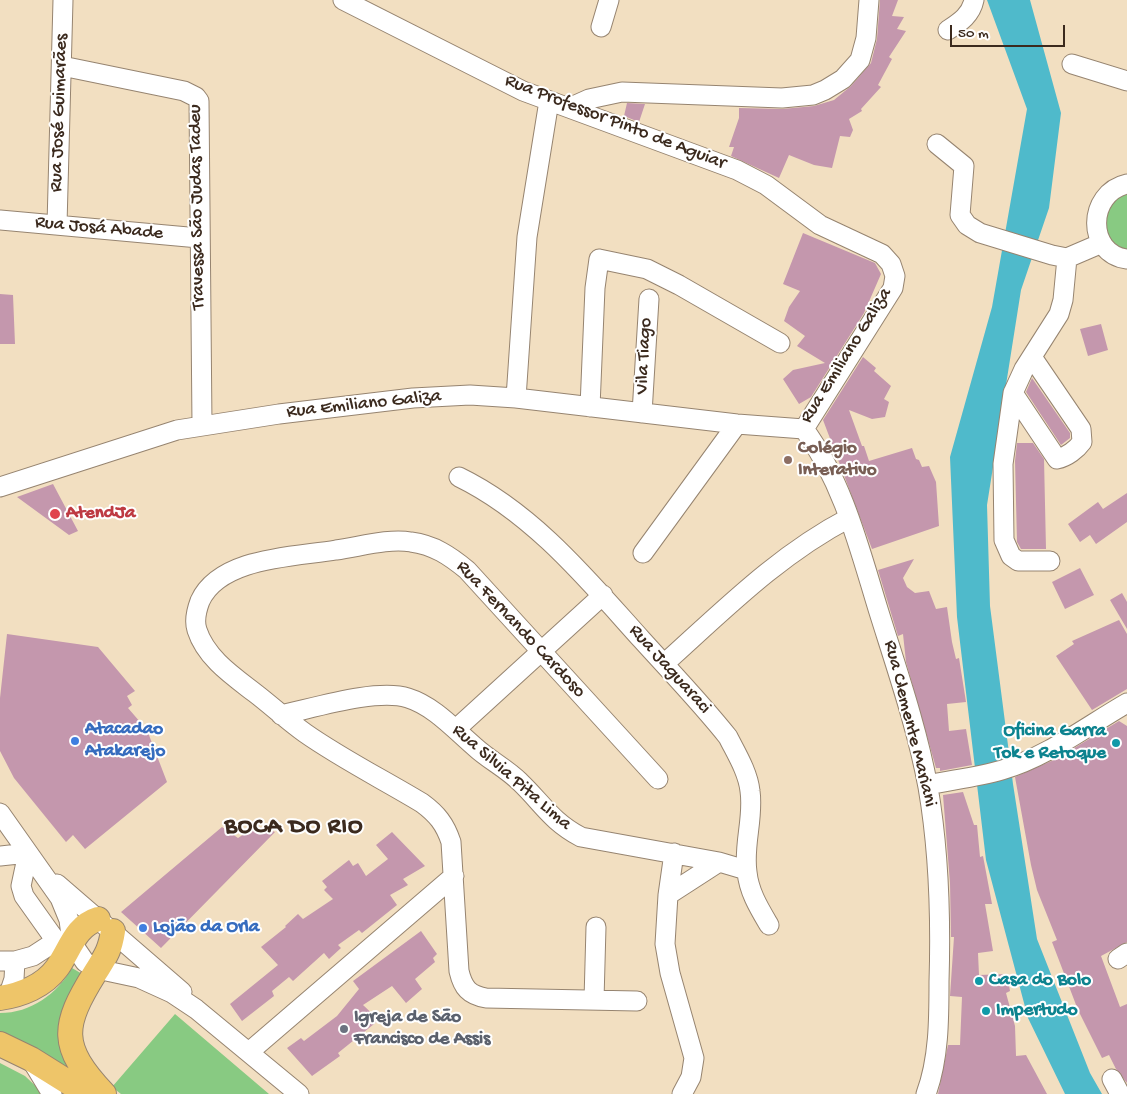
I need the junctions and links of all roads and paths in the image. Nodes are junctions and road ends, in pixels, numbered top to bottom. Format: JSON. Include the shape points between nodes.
{"nodes":[{"id":1,"x":63,"y":0,"type":"edge"},
{"id":2,"x":343,"y":0,"type":"edge"},
{"id":3,"x":609,"y":0,"type":"edge"},
{"id":4,"x":869,"y":0,"type":"edge"},
{"id":5,"x":974,"y":0,"type":"edge"},
{"id":6,"x":374,"y":7,"type":"edge"},
{"id":7,"x":601,"y":26,"type":"dead end"},
{"id":8,"x":948,"y":30,"type":"dead end"},
{"id":9,"x":1072,"y":64,"type":"dead end"},
{"id":10,"x":62,"y":66,"type":"junction"},
{"id":11,"x":1127,"y":81,"type":"edge"},
{"id":12,"x":549,"y":101,"type":"junction"},
{"id":13,"x":569,"y":108,"type":"junction"},
{"id":14,"x":937,"y":144,"type":"dead end"},
{"id":15,"x":1127,"y":184,"type":"edge"},
{"id":16,"x":0,"y":220,"type":"edge"},
{"id":17,"x":57,"y":226,"type":"junction"},
{"id":18,"x":199,"y":238,"type":"junction"},
{"id":19,"x":1102,"y":243,"type":"junction"},
{"id":20,"x":882,"y":254,"type":"joint"},
{"id":21,"x":1060,"y":257,"type":"junction"},
{"id":22,"x":1127,"y":259,"type":"edge"},
{"id":23,"x":648,"y":300,"type":"dead end"},
{"id":24,"x":780,"y":343,"type":"dead end"},
{"id":25,"x":1032,"y":357,"type":"junction"},
{"id":26,"x":1013,"y":392,"type":"junction"},
{"id":27,"x":516,"y":398,"type":"junction"},
{"id":28,"x":590,"y":407,"type":"junction"},
{"id":29,"x":642,"y":413,"type":"junction"},
{"id":30,"x":738,"y":424,"type":"junction"},
{"id":31,"x":202,"y":425,"type":"junction"},
{"id":32,"x":804,"y":429,"type":"junction"},
{"id":33,"x":458,"y":477,"type":"dead end"},
{"id":34,"x":0,"y":487,"type":"edge"},
{"id":35,"x":849,"y":518,"type":"junction"},
{"id":36,"x":643,"y":553,"type":"dead end"},
{"id":37,"x":1050,"y":561,"type":"dead end"},
{"id":38,"x":602,"y":596,"type":"junction"},
{"id":39,"x":541,"y":651,"type":"junction"},
{"id":40,"x":664,"y":664,"type":"junction"},
{"id":41,"x":1127,"y":703,"type":"edge"},
{"id":42,"x":281,"y":715,"type":"junction"},
{"id":43,"x":456,"y":729,"type":"junction"},
{"id":44,"x":658,"y":779,"type":"dead end"},
{"id":45,"x":928,"y":785,"type":"junction"},
{"id":46,"x":0,"y":813,"type":"edge"},
{"id":47,"x":28,"y":853,"type":"junction"},
{"id":48,"x":674,"y":853,"type":"junction"},
{"id":49,"x":0,"y":856,"type":"edge"},
{"id":50,"x":719,"y":862,"type":"junction"},
{"id":51,"x":746,"y":870,"type":"junction"},
{"id":52,"x":41,"y":871,"type":"junction"},
{"id":53,"x":454,"y":876,"type":"junction"},
{"id":54,"x":668,"y":895,"type":"junction"},
{"id":55,"x":105,"y":925,"type":"junction"},
{"id":56,"x":769,"y":926,"type":"dead end"},
{"id":57,"x":596,"y":927,"type":"dead end"},
{"id":58,"x":64,"y":942,"type":"junction"},
{"id":59,"x":7,"y":961,"type":"edge"},
{"id":60,"x":97,"y":969,"type":"junction"},
{"id":61,"x":4,"y":998,"type":"edge"},
{"id":62,"x":594,"y":1000,"type":"junction"},
{"id":63,"x":637,"y":1001,"type":"dead end"},
{"id":64,"x":196,"y":1009,"type":"junction"},
{"id":65,"x":0,"y":1044,"type":"edge"},
{"id":66,"x":249,"y":1052,"type":"junction"},
{"id":67,"x":31,"y":1059,"type":"junction"},
{"id":68,"x":52,"y":1094,"type":"edge"},
{"id":69,"x":87,"y":1094,"type":"edge"},
{"id":70,"x":104,"y":1094,"type":"edge"},
{"id":71,"x":300,"y":1094,"type":"edge"},
{"id":72,"x":682,"y":1094,"type":"edge"},
{"id":73,"x":926,"y":1094,"type":"edge"}],
"edges":[{"from":1,"to":10,"type":"street","name":"Rua José Guimarães"},
{"from":2,"to":6,"type":"street","name":"Rua Professor Pinto de Aguiar"},
{"from":3,"to":7,"type":"street"},
{"from":4,"to":13,"type":"street","via":[[866,38],[860,60],[842,79],[813,95],[782,98],[622,92],[589,99]]},
{"from":5,"to":8,"type":"street","via":[[965,18]]},
{"from":6,"to":12,"type":"street","name":"Rua Professor Pinto de Aguiar","via":[[505,83]]},
{"from":9,"to":11,"type":"street"},
{"from":10,"to":17,"type":"street","name":"Rua José Guimarães"},
{"from":10,"to":18,"type":"street","name":"Travessa São Judas Tadeu","via":[[184,91],[196,97],[199,109]]},
{"from":12,"to":13,"type":"street","name":"Rua Professor Pinto de Aguiar"},
{"from":12,"to":27,"type":"street","via":[[527,238]]},
{"from":13,"to":20,"type":"street","name":"Rua Professor Pinto de Aguiar","via":[[737,170],[766,185],[820,225]]},
{"from":14,"to":21,"type":"street","via":[[964,166],[960,208],[963,221],[973,229],[998,239]]},
{"from":15,"to":19,"type":"street","via":[[1114,188],[1098,207],[1097,231]]},
{"from":16,"to":17,"type":"street","name":"Rua Josá Abade"},
{"from":17,"to":18,"type":"street","name":"Rua Josá Abade"},
{"from":18,"to":31,"type":"street","name":"Travessa São Judas Tadeu"},
{"from":19,"to":21,"type":"street"},
{"from":19,"to":22,"type":"street","via":[[1111,252]]},
{"from":20,"to":32,"type":"street","name":"Rua Emiliano Galiza","via":[[891,264],[895,276],[893,288]]},
{"from":21,"to":25,"type":"street","via":[[1063,300],[1059,314]]},
{"from":23,"to":29,"type":"street","name":"Vila Tiago"},
{"from":24,"to":28,"type":"street","via":[[647,269],[599,259]]},
{"from":25,"to":26,"type":"street"},
{"from":25,"to":26,"type":"street","via":[[1081,429],[1082,442],[1079,446],[1058,459]]},
{"from":26,"to":37,"type":"street","via":[[1003,464],[1004,540],[1011,556],[1018,562]]},
{"from":27,"to":28,"type":"street","name":"Rua Emiliano Galiza"},
{"from":27,"to":31,"type":"street","name":"Rua Emiliano Galiza","via":[[470,395],[414,398]]},
{"from":28,"to":29,"type":"street","name":"Rua Emiliano Galiza"},
{"from":29,"to":30,"type":"street","name":"Rua Emiliano Galiza"},
{"from":30,"to":32,"type":"street","name":"Rua Emiliano Galiza"},
{"from":30,"to":36,"type":"street"},
{"from":31,"to":34,"type":"street","name":"Rua Emiliano Galiza","via":[[148,438]]},
{"from":32,"to":35,"type":"street","name":"Rua Clemente Mariani","via":[[828,465]]},
{"from":33,"to":38,"type":"street","name":"Rua Jaguaraci","via":[[484,489],[523,518]]},
{"from":35,"to":40,"type":"street","via":[[822,532],[764,573]]},
{"from":35,"to":45,"type":"street","name":"Rua Clemente Mariani","via":[[906,701]]},
{"from":38,"to":39,"type":"street"},
{"from":38,"to":40,"type":"street","name":"Rua Jaguaraci"},
{"from":39,"to":42,"type":"street","name":"Rua Fernando Cardoso","via":[[467,570],[432,546],[410,541],[384,543],[234,569],[216,580],[204,593],[196,610],[196,629],[206,648],[223,668]]},
{"from":39,"to":43,"type":"street"},
{"from":39,"to":44,"type":"street","name":"Rua Fernando Cardoso"},
{"from":40,"to":51,"type":"street","name":"Rua Jaguaraci","via":[[728,737],[741,762],[750,789]]},
{"from":41,"to":45,"type":"street","via":[[1018,764]]},
{"from":42,"to":43,"type":"street","name":"Rua Silvia Pita Lima","via":[[390,695],[409,698]]},
{"from":42,"to":53,"type":"street","name":"Rua Fernando Cardoso","via":[[306,734],[437,814],[451,842]]},
{"from":43,"to":48,"type":"street","name":"Rua Silvia Pita Lima","via":[[475,748],[520,782],[565,828],[581,836]]},
{"from":45,"to":73,"type":"street","name":"Rua Clemente Mariani","via":[[935,837],[940,971],[935,1060]]},
{"from":46,"to":47,"type":"street"},
{"from":47,"to":49,"type":"street"},
{"from":47,"to":52,"type":"street"},
{"from":47,"to":58,"type":"street","via":[[21,886],[24,896]]},
{"from":48,"to":50,"type":"street","name":"Rua Silvia Pita Lima"},
{"from":48,"to":54,"type":"street"},
{"from":50,"to":51,"type":"street","name":"Rua Silvia Pita Lima"},
{"from":50,"to":54,"type":"street"},
{"from":51,"to":56,"type":"street","name":"Rua Jaguaraci","via":[[756,904]]},
{"from":52,"to":55,"type":"street"},
{"from":52,"to":58,"type":"street","via":[[66,910]]},
{"from":53,"to":62,"type":"street","name":"Rua Fernando Cardoso","via":[[459,972],[468,992],[486,998]]},
{"from":53,"to":66,"type":"street"},
{"from":54,"to":72,"type":"street","via":[[665,944],[694,1058],[691,1077]]},
{"from":55,"to":58,"type":"main road","via":[[84,925]]},
{"from":55,"to":60,"type":"main road","via":[[110,950]]},
{"from":55,"to":64,"type":"street","via":[[177,986]]},
{"from":57,"to":62,"type":"street"},
{"from":58,"to":59,"type":"street","via":[[33,956]]},
{"from":58,"to":60,"type":"street"},
{"from":58,"to":61,"type":"main road","via":[[50,976],[38,986]]},
{"from":59,"to":61,"type":"street","via":[[14,979]]},
{"from":60,"to":64,"type":"street","via":[[138,978]]},
{"from":60,"to":70,"type":"main road","via":[[72,1012],[68,1027],[75,1057]]},
{"from":62,"to":63,"type":"street","name":"Rua Fernando Cardoso"},
{"from":64,"to":66,"type":"street"},
{"from":65,"to":67,"type":"main road"},
{"from":66,"to":71,"type":"street"},
{"from":67,"to":68,"type":"street"},
{"from":67,"to":69,"type":"main road"}]}
